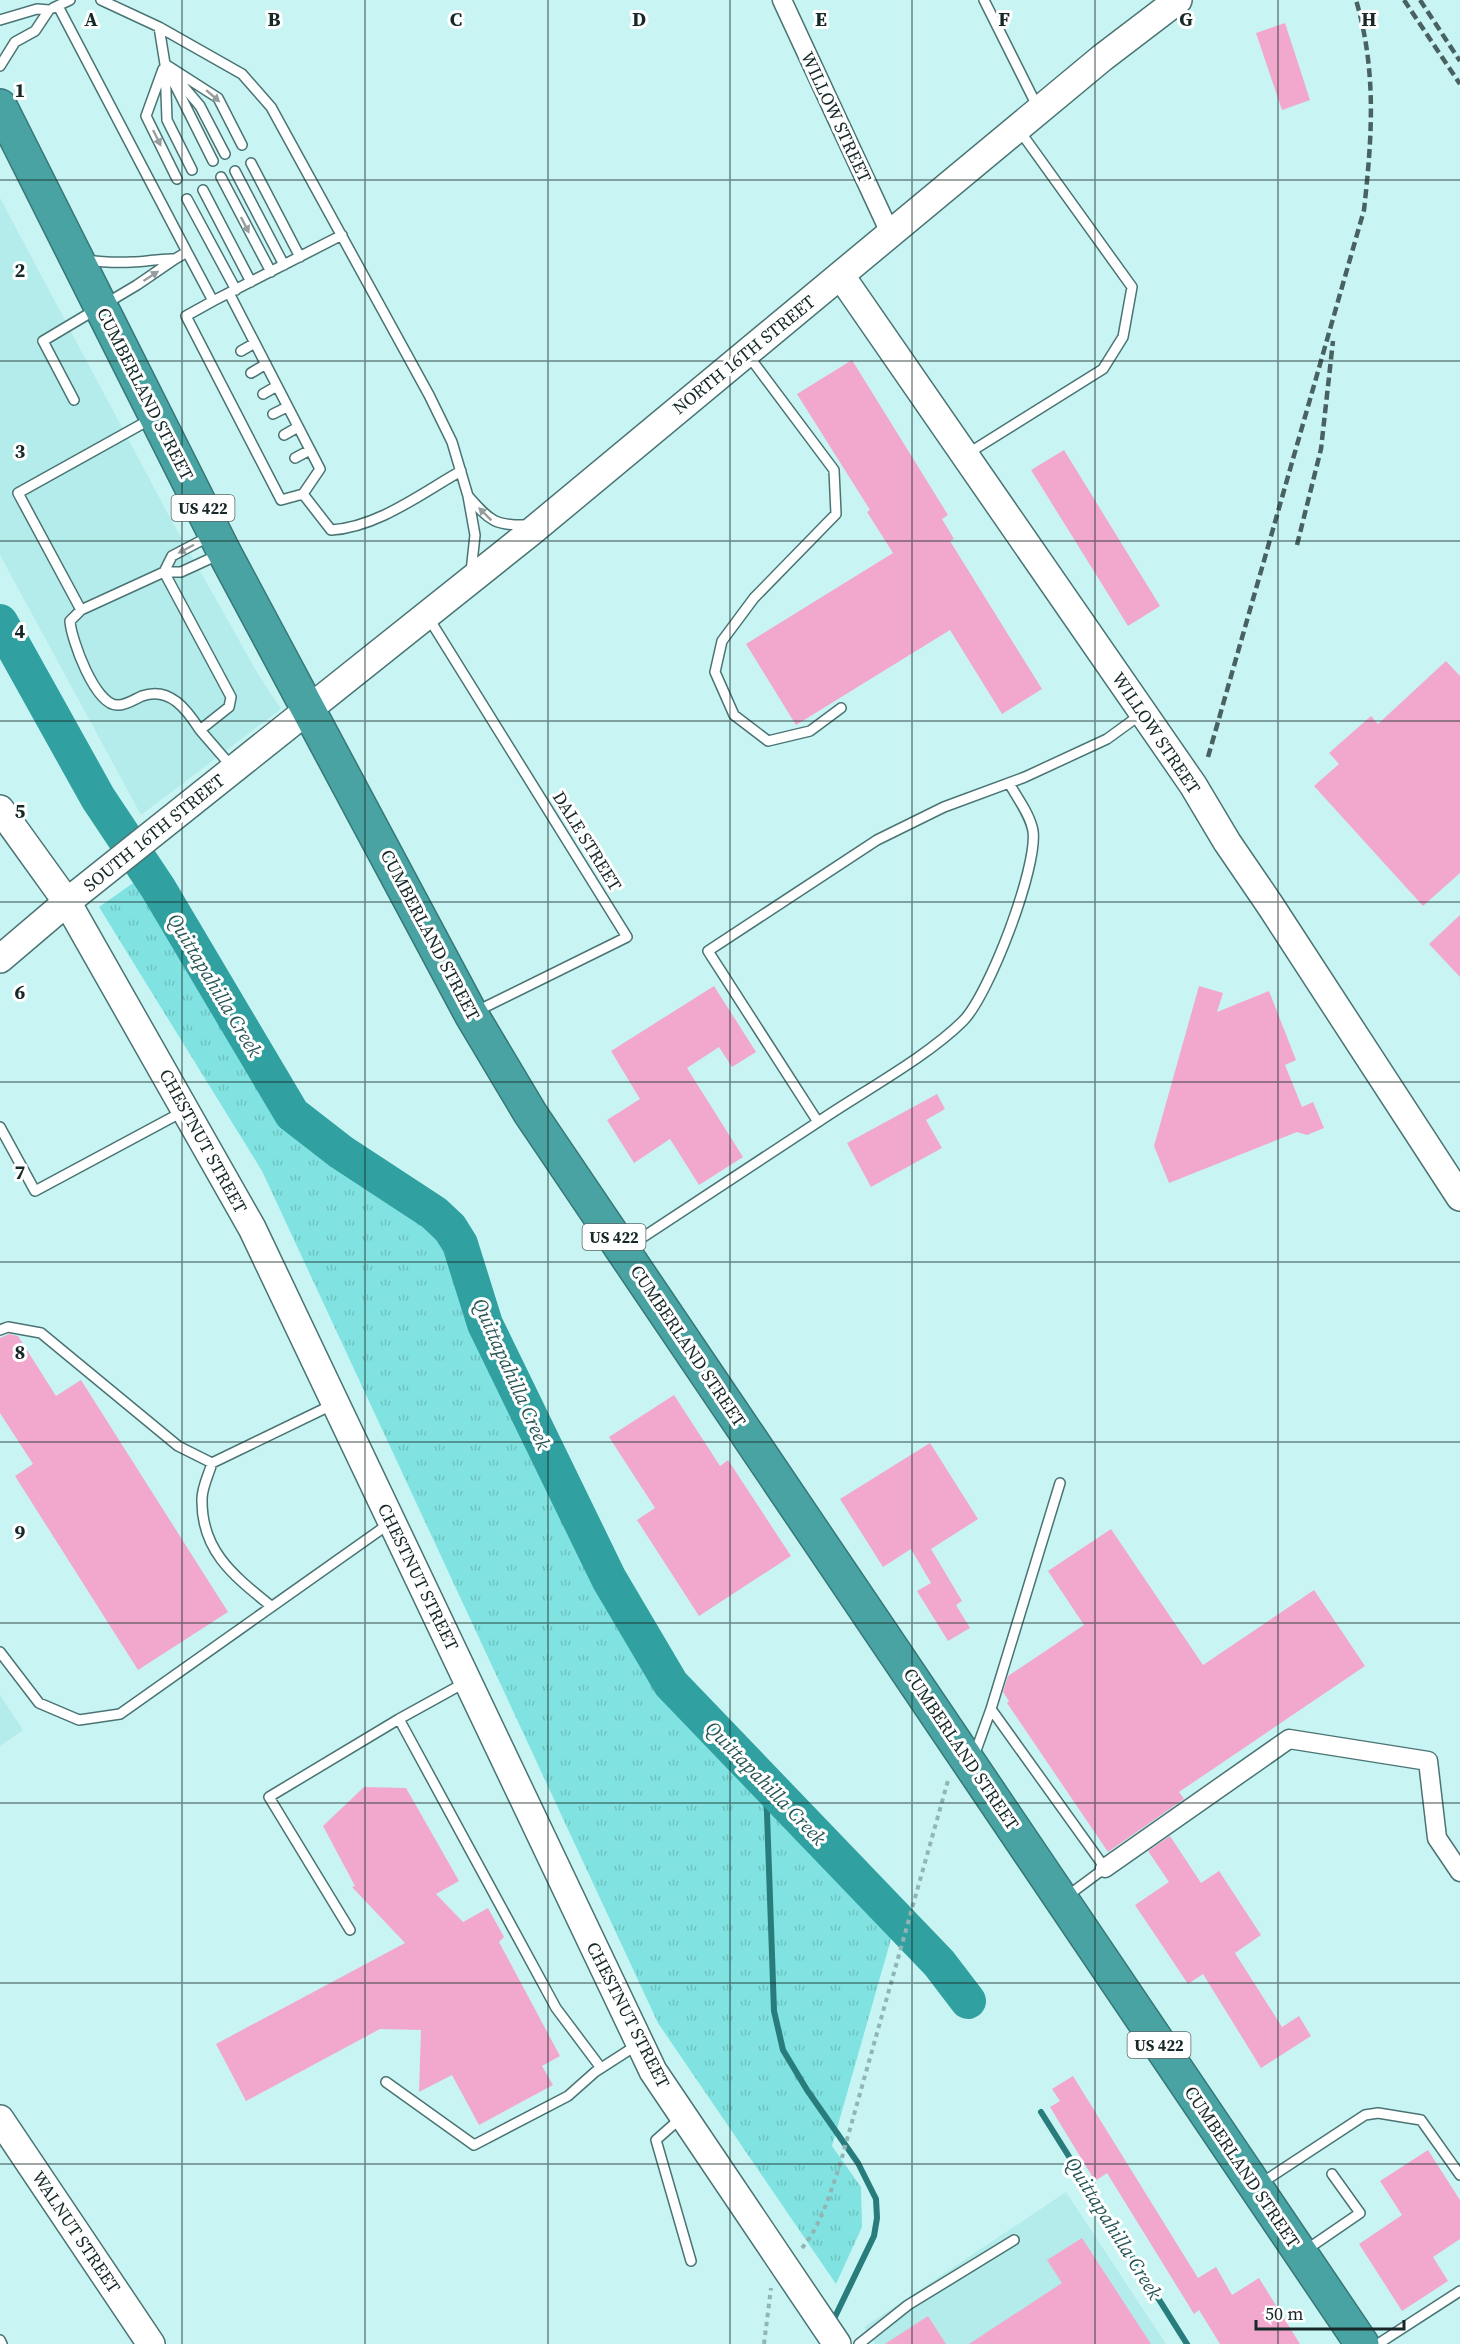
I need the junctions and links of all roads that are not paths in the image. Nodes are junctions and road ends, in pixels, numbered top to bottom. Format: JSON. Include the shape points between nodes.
{"nodes":[{"id":1,"x":70,"y":0,"type":"edge"},
{"id":2,"x":101,"y":0,"type":"edge"},
{"id":3,"x":782,"y":0,"type":"edge"},
{"id":4,"x":984,"y":0,"type":"edge"},
{"id":5,"x":1178,"y":0,"type":"edge"},
{"id":6,"x":54,"y":8,"type":"junction"},
{"id":7,"x":0,"y":20,"type":"edge"},
{"id":8,"x":159,"y":27,"type":"junction"},
{"id":9,"x":165,"y":64,"type":"junction"},
{"id":10,"x":0,"y":66,"type":"edge"},
{"id":11,"x":0,"y":106,"type":"edge"},
{"id":12,"x":1040,"y":110,"type":"junction"},
{"id":13,"x":1018,"y":128,"type":"junction"},
{"id":14,"x":242,"y":145,"type":"dead end"},
{"id":15,"x":225,"y":153,"type":"dead end"},
{"id":16,"x":213,"y":161,"type":"dead end"},
{"id":17,"x":251,"y":163,"type":"dead end"},
{"id":18,"x":192,"y":171,"type":"dead end"},
{"id":19,"x":235,"y":171,"type":"dead end"},
{"id":20,"x":221,"y":177,"type":"dead end"},
{"id":21,"x":177,"y":179,"type":"dead end"},
{"id":22,"x":203,"y":190,"type":"dead end"},
{"id":23,"x":187,"y":199,"type":"dead end"},
{"id":24,"x":342,"y":235,"type":"junction"},
{"id":25,"x":891,"y":235,"type":"junction"},
{"id":26,"x":187,"y":252,"type":"junction"},
{"id":27,"x":300,"y":257,"type":"junction"},
{"id":28,"x":77,"y":259,"type":"junction"},
{"id":29,"x":175,"y":259,"type":"junction"},
{"id":30,"x":284,"y":265,"type":"junction"},
{"id":31,"x":271,"y":272,"type":"junction"},
{"id":32,"x":841,"y":276,"type":"junction"},
{"id":33,"x":251,"y":282,"type":"junction"},
{"id":34,"x":232,"y":292,"type":"junction"},
{"id":35,"x":213,"y":301,"type":"junction"},
{"id":36,"x":101,"y":307,"type":"junction"},
{"id":37,"x":255,"y":344,"type":"junction"},
{"id":38,"x":241,"y":351,"type":"dead end"},
{"id":39,"x":747,"y":353,"type":"junction"},
{"id":40,"x":222,"y":361,"type":"dead end"},
{"id":41,"x":266,"y":364,"type":"junction"},
{"id":42,"x":212,"y":366,"type":"junction"},
{"id":43,"x":251,"y":373,"type":"dead end"},
{"id":44,"x":233,"y":382,"type":"dead end"},
{"id":45,"x":277,"y":386,"type":"junction"},
{"id":46,"x":223,"y":387,"type":"junction"},
{"id":47,"x":262,"y":394,"type":"dead end"},
{"id":48,"x":74,"y":400,"type":"dead end"},
{"id":49,"x":243,"y":404,"type":"dead end"},
{"id":50,"x":287,"y":406,"type":"junction"},
{"id":51,"x":234,"y":409,"type":"junction"},
{"id":52,"x":273,"y":414,"type":"dead end"},
{"id":53,"x":156,"y":416,"type":"junction"},
{"id":54,"x":254,"y":425,"type":"dead end"},
{"id":55,"x":298,"y":427,"type":"junction"},
{"id":56,"x":244,"y":430,"type":"junction"},
{"id":57,"x":284,"y":435,"type":"dead end"},
{"id":58,"x":310,"y":450,"type":"junction"},
{"id":59,"x":965,"y":455,"type":"junction"},
{"id":60,"x":295,"y":458,"type":"dead end"},
{"id":61,"x":276,"y":467,"type":"dead end"},
{"id":62,"x":461,"y":471,"type":"junction"},
{"id":63,"x":267,"y":472,"type":"junction"},
{"id":64,"x":303,"y":495,"type":"junction"},
{"id":65,"x":468,"y":496,"type":"junction"},
{"id":66,"x":539,"y":525,"type":"junction"},
{"id":67,"x":220,"y":542,"type":"junction"},
{"id":68,"x":164,"y":572,"type":"junction"},
{"id":69,"x":470,"y":580,"type":"junction"},
{"id":70,"x":81,"y":610,"type":"junction"},
{"id":71,"x":427,"y":615,"type":"junction"},
{"id":72,"x":309,"y":707,"type":"junction"},
{"id":73,"x":841,"y":708,"type":"dead end"},
{"id":74,"x":1143,"y":713,"type":"junction"},
{"id":75,"x":200,"y":730,"type":"junction"},
{"id":76,"x":234,"y":769,"type":"junction"},
{"id":77,"x":1009,"y":783,"type":"junction"},
{"id":78,"x":0,"y":809,"type":"edge"},
{"id":79,"x":67,"y":902,"type":"junction"},
{"id":80,"x":0,"y":959,"type":"edge"},
{"id":81,"x":471,"y":1014,"type":"junction"},
{"id":82,"x":186,"y":1110,"type":"junction"},
{"id":83,"x":818,"y":1122,"type":"junction"},
{"id":84,"x":0,"y":1127,"type":"edge"},
{"id":85,"x":1460,"y":1197,"type":"edge"},
{"id":86,"x":623,"y":1250,"type":"junction"},
{"id":87,"x":0,"y":1330,"type":"edge"},
{"id":88,"x":336,"y":1403,"type":"junction"},
{"id":89,"x":212,"y":1462,"type":"junction"},
{"id":90,"x":1060,"y":1483,"type":"dead end"},
{"id":91,"x":392,"y":1522,"type":"junction"},
{"id":92,"x":271,"y":1606,"type":"junction"},
{"id":93,"x":0,"y":1652,"type":"edge"},
{"id":94,"x":468,"y":1681,"type":"junction"},
{"id":95,"x":991,"y":1709,"type":"junction"},
{"id":96,"x":399,"y":1719,"type":"junction"},
{"id":97,"x":965,"y":1754,"type":"junction"},
{"id":98,"x":1106,"y":1868,"type":"junction"},
{"id":99,"x":1460,"y":1872,"type":"edge"},
{"id":100,"x":1061,"y":1901,"type":"junction"},
{"id":101,"x":350,"y":1930,"type":"dead end"},
{"id":102,"x":639,"y":2043,"type":"junction"},
{"id":103,"x":601,"y":2068,"type":"junction"},
{"id":104,"x":386,"y":2082,"type":"dead end"},
{"id":105,"x":683,"y":2116,"type":"junction"},
{"id":106,"x":0,"y":2119,"type":"edge"},
{"id":107,"x":1332,"y":2174,"type":"dead end"},
{"id":108,"x":1460,"y":2175,"type":"edge"},
{"id":109,"x":1256,"y":2187,"type":"junction"},
{"id":110,"x":1014,"y":2240,"type":"dead end"},
{"id":111,"x":1302,"y":2253,"type":"junction"},
{"id":112,"x":691,"y":2261,"type":"dead end"},
{"id":113,"x":1460,"y":2291,"type":"edge"},
{"id":114,"x":151,"y":2344,"type":"edge"},
{"id":115,"x":844,"y":2344,"type":"edge"},
{"id":116,"x":1362,"y":2344,"type":"edge"},
{"id":117,"x":1378,"y":2344,"type":"edge"}],
"edges":[{"from":1,"to":6,"type":"lane"},
{"from":2,"to":8,"type":"lane"},
{"from":3,"to":25,"type":"street","name":"WILLOW STREET"},
{"from":4,"to":12,"type":"lane"},
{"from":5,"to":12,"type":"street","name":"NORTH 16TH STREET"},
{"from":6,"to":7,"type":"lane"},
{"from":6,"to":10,"type":"lane","via":[[35,31],[15,42]]},
{"from":6,"to":26,"type":"lane"},
{"from":8,"to":9,"type":"lane"},
{"from":8,"to":24,"type":"lane","via":[[242,74],[271,107]]},
{"from":9,"to":14,"type":"lane","one_way":true,"via":[[218,98]]},
{"from":9,"to":15,"type":"lane","via":[[200,106]]},
{"from":9,"to":16,"type":"lane"},
{"from":9,"to":18,"type":"lane","via":[[167,120]]},
{"from":9,"to":21,"type":"lane","one_way":true,"via":[[146,116]]},
{"from":11,"to":28,"type":"highway","name":"CUMBERLAND STREET","number":"US 422"},
{"from":12,"to":13,"type":"street","name":"NORTH 16TH STREET"},
{"from":13,"to":25,"type":"street","name":"NORTH 16TH STREET"},
{"from":13,"to":59,"type":"lane","via":[[1132,287],[1123,337],[1103,369]]},
{"from":17,"to":27,"type":"lane"},
{"from":19,"to":30,"type":"lane"},
{"from":20,"to":31,"type":"lane","one_way":true},
{"from":22,"to":33,"type":"lane"},
{"from":23,"to":34,"type":"lane"},
{"from":24,"to":27,"type":"lane"},
{"from":24,"to":62,"type":"lane","via":[[429,395]]},
{"from":25,"to":32,"type":"street","name":"NORTH 16TH STREET"},
{"from":26,"to":29,"type":"lane"},
{"from":26,"to":35,"type":"lane"},
{"from":27,"to":30,"type":"lane"},
{"from":28,"to":29,"type":"lane","via":[[109,263]]},
{"from":28,"to":36,"type":"highway","name":"CUMBERLAND STREET","number":"US 422"},
{"from":36,"to":29,"type":"lane","one_way":true},
{"from":30,"to":31,"type":"lane"},
{"from":31,"to":33,"type":"lane"},
{"from":32,"to":39,"type":"street","name":"NORTH 16TH STREET"},
{"from":32,"to":59,"type":"street","name":"WILLOW STREET"},
{"from":33,"to":34,"type":"lane"},
{"from":34,"to":35,"type":"lane"},
{"from":34,"to":37,"type":"lane"},
{"from":35,"to":42,"type":"lane","via":[[186,316]]},
{"from":36,"to":48,"type":"lane","via":[[44,341]]},
{"from":36,"to":53,"type":"highway","name":"CUMBERLAND STREET","number":"US 422"},
{"from":37,"to":38,"type":"lane"},
{"from":37,"to":41,"type":"lane"},
{"from":39,"to":66,"type":"street","name":"NORTH 16TH STREET"},
{"from":39,"to":73,"type":"lane","via":[[834,470],[836,514],[754,598],[722,641],[715,672],[734,715],[768,741],[810,731]]},
{"from":40,"to":42,"type":"lane"},
{"from":41,"to":43,"type":"lane"},
{"from":41,"to":45,"type":"lane"},
{"from":42,"to":46,"type":"lane"},
{"from":44,"to":46,"type":"lane"},
{"from":45,"to":47,"type":"lane"},
{"from":45,"to":50,"type":"lane"},
{"from":46,"to":51,"type":"lane"},
{"from":49,"to":51,"type":"lane"},
{"from":50,"to":52,"type":"lane"},
{"from":50,"to":55,"type":"lane"},
{"from":51,"to":56,"type":"lane"},
{"from":53,"to":67,"type":"highway","name":"CUMBERLAND STREET","number":"US 422"},
{"from":53,"to":70,"type":"lane","via":[[18,493]]},
{"from":54,"to":56,"type":"lane"},
{"from":55,"to":57,"type":"lane"},
{"from":55,"to":58,"type":"lane"},
{"from":56,"to":63,"type":"lane","via":[[260,448]]},
{"from":58,"to":60,"type":"lane"},
{"from":58,"to":64,"type":"lane","via":[[320,469]]},
{"from":59,"to":74,"type":"street","name":"WILLOW STREET"},
{"from":61,"to":63,"type":"lane"},
{"from":62,"to":64,"type":"lane","via":[[353,529],[331,530]]},
{"from":62,"to":65,"type":"lane"},
{"from":63,"to":64,"type":"lane","via":[[281,500]]},
{"from":66,"to":65,"type":"lane","one_way":true,"via":[[493,522]]},
{"from":65,"to":69,"type":"lane","via":[[475,535]]},
{"from":66,"to":69,"type":"street","name":"NORTH 16TH STREET"},
{"from":67,"to":68,"type":"lane","via":[[181,572]]},
{"from":67,"to":68,"type":"lane","one_way":true,"via":[[172,556]]},
{"from":67,"to":72,"type":"highway","name":"CUMBERLAND STREET","number":"US 422"},
{"from":68,"to":70,"type":"lane"},
{"from":68,"to":75,"type":"lane","via":[[231,697],[229,707]]},
{"from":69,"to":71,"type":"street","name":"NORTH 16TH STREET"},
{"from":70,"to":75,"type":"lane","via":[[70,621],[71,638],[98,692],[118,706],[159,693],[174,698]]},
{"from":71,"to":72,"type":"street","name":"NORTH 16TH STREET"},
{"from":71,"to":81,"type":"lane","name":"DALE STREET","via":[[627,937]]},
{"from":72,"to":76,"type":"street","name":"SOUTH 16TH STREET"},
{"from":72,"to":81,"type":"highway","name":"CUMBERLAND STREET","number":"US 422"},
{"from":74,"to":77,"type":"lane","via":[[1107,739]]},
{"from":74,"to":85,"type":"street","name":"WILLOW STREET"},
{"from":75,"to":76,"type":"lane"},
{"from":76,"to":79,"type":"street","name":"SOUTH 16TH STREET"},
{"from":77,"to":83,"type":"lane","via":[[1031,824],[1033,856],[981,997],[943,1039]]},
{"from":77,"to":83,"type":"lane","via":[[944,807],[877,840],[708,951]]},
{"from":78,"to":79,"type":"street","name":"CHESTNUT STREET"},
{"from":79,"to":80,"type":"street","name":"SOUTH 16TH STREET"},
{"from":79,"to":82,"type":"street","name":"CHESTNUT STREET"},
{"from":81,"to":86,"type":"highway","name":"CUMBERLAND STREET","number":"US 422","via":[[530,1113]]},
{"from":82,"to":84,"type":"lane","via":[[35,1191]]},
{"from":82,"to":88,"type":"street","name":"CHESTNUT STREET","via":[[252,1228]]},
{"from":83,"to":86,"type":"lane"},
{"from":86,"to":97,"type":"highway","name":"CUMBERLAND STREET","number":"US 422"},
{"from":87,"to":89,"type":"lane","via":[[8,1327],[41,1333],[178,1446]]},
{"from":88,"to":89,"type":"lane"},
{"from":88,"to":91,"type":"street","name":"CHESTNUT STREET"},
{"from":89,"to":92,"type":"lane","via":[[202,1498],[207,1533],[228,1571]]},
{"from":90,"to":95,"type":"lane"},
{"from":91,"to":92,"type":"lane"},
{"from":91,"to":94,"type":"street","name":"CHESTNUT STREET"},
{"from":92,"to":93,"type":"lane","via":[[120,1714],[79,1720],[39,1703]]},
{"from":94,"to":96,"type":"lane"},
{"from":94,"to":102,"type":"street","name":"CHESTNUT STREET"},
{"from":95,"to":97,"type":"lane"},
{"from":95,"to":98,"type":"lane"},
{"from":96,"to":101,"type":"lane","via":[[269,1797]]},
{"from":96,"to":103,"type":"lane","via":[[556,2007]]},
{"from":97,"to":100,"type":"highway","name":"CUMBERLAND STREET","number":"US 422"},
{"from":98,"to":99,"type":"street","via":[[1289,1739],[1428,1761],[1437,1838]]},
{"from":98,"to":100,"type":"lane"},
{"from":100,"to":109,"type":"highway","name":"CUMBERLAND STREET","number":"US 422"},
{"from":102,"to":103,"type":"lane"},
{"from":102,"to":105,"type":"street","name":"CHESTNUT STREET","via":[[652,2071]]},
{"from":103,"to":104,"type":"lane","via":[[568,2096],[474,2145]]},
{"from":105,"to":112,"type":"lane","via":[[656,2140]]},
{"from":105,"to":115,"type":"street","name":"CHESTNUT STREET","via":[[819,2317]]},
{"from":106,"to":114,"type":"street","name":"WALNUT STREET"},
{"from":107,"to":111,"type":"lane","via":[[1360,2212]]},
{"from":108,"to":109,"type":"lane","via":[[1421,2120],[1378,2113],[1365,2115]]},
{"from":109,"to":111,"type":"highway","name":"CUMBERLAND STREET","number":"US 422"},
{"from":110,"to":115,"type":"lane"},
{"from":111,"to":116,"type":"highway","name":"CUMBERLAND STREET","number":"US 422"},
{"from":113,"to":117,"type":"lane"}]}
